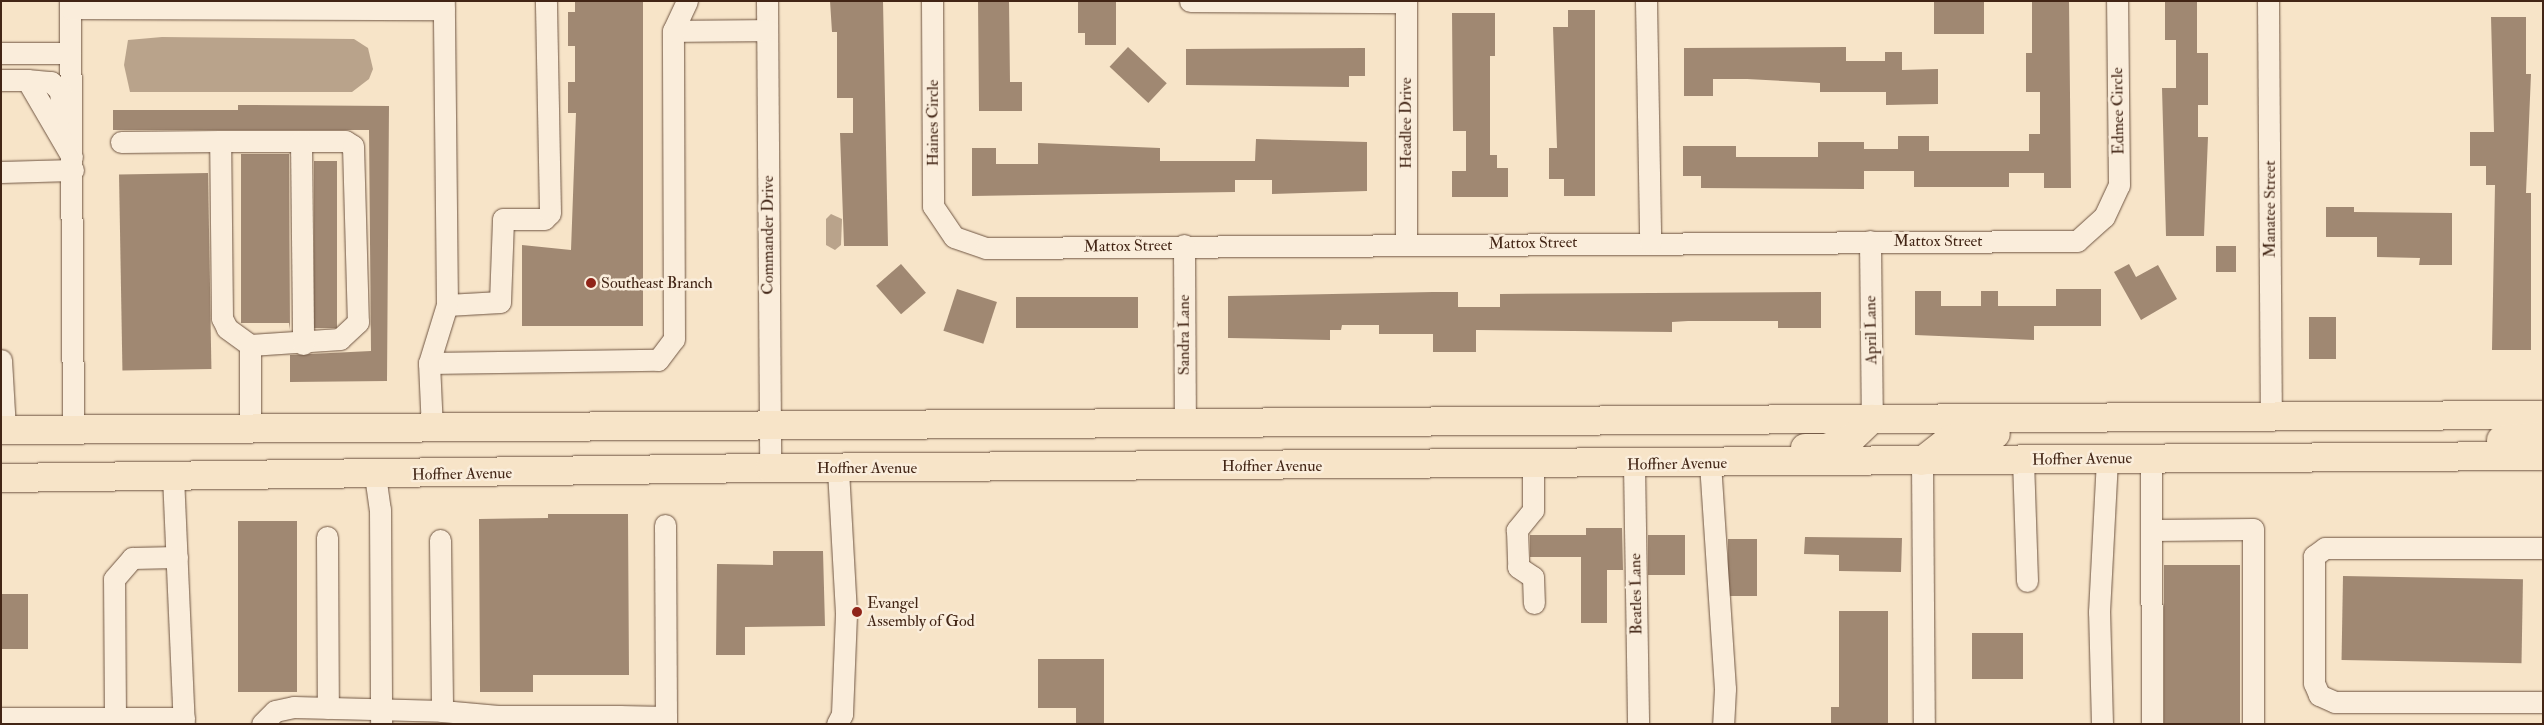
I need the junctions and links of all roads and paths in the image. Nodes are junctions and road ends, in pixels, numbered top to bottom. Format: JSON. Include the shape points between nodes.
{"nodes":[{"id":1,"x":546,"y":1,"type":"edge"},
{"id":2,"x":687,"y":1,"type":"edge"},
{"id":3,"x":767,"y":1,"type":"edge"},
{"id":4,"x":932,"y":1,"type":"edge"},
{"id":5,"x":1190,"y":1,"type":"edge"},
{"id":6,"x":1406,"y":1,"type":"edge"},
{"id":7,"x":1646,"y":1,"type":"edge"},
{"id":8,"x":2117,"y":1,"type":"edge"},
{"id":9,"x":2268,"y":1,"type":"edge"},
{"id":10,"x":70,"y":5,"type":"edge"},
{"id":11,"x":444,"y":5,"type":"edge"},
{"id":12,"x":767,"y":30,"type":"junction"},
{"id":13,"x":673,"y":31,"type":"junction"},
{"id":14,"x":1,"y":53,"type":"edge"},
{"id":15,"x":70,"y":53,"type":"junction"},
{"id":16,"x":1,"y":80,"type":"edge"},
{"id":17,"x":220,"y":141,"type":"junction"},
{"id":18,"x":301,"y":141,"type":"junction"},
{"id":19,"x":121,"y":142,"type":"dead end"},
{"id":20,"x":70,"y":157,"type":"junction"},
{"id":21,"x":1,"y":172,"type":"edge"},
{"id":22,"x":2104,"y":217,"type":"joint"},
{"id":23,"x":954,"y":238,"type":"joint"},
{"id":24,"x":1870,"y":241,"type":"junction"},
{"id":25,"x":1650,"y":242,"type":"junction"},
{"id":26,"x":1406,"y":244,"type":"junction"},
{"id":27,"x":1184,"y":245,"type":"junction"},
{"id":28,"x":447,"y":305,"type":"junction"},
{"id":29,"x":302,"y":344,"type":"junction"},
{"id":30,"x":250,"y":345,"type":"junction"},
{"id":31,"x":1,"y":360,"type":"edge"},
{"id":32,"x":429,"y":364,"type":"junction"},
{"id":33,"x":2543,"y":415,"type":"edge"},
{"id":34,"x":2271,"y":416,"type":"junction"},
{"id":35,"x":2158,"y":417,"type":"junction"},
{"id":36,"x":1872,"y":419,"type":"junction"},
{"id":37,"x":1185,"y":424,"type":"junction"},
{"id":38,"x":769,"y":426,"type":"junction"},
{"id":39,"x":432,"y":429,"type":"junction"},
{"id":40,"x":3,"y":430,"type":"edge"},
{"id":41,"x":73,"y":431,"type":"junction"},
{"id":42,"x":250,"y":431,"type":"junction"},
{"id":43,"x":2543,"y":436,"type":"edge"},
{"id":44,"x":2543,"y":456,"type":"edge"},
{"id":45,"x":2433,"y":457,"type":"junction"},
{"id":46,"x":2151,"y":458,"type":"junction"},
{"id":47,"x":2107,"y":459,"type":"junction"},
{"id":48,"x":2022,"y":460,"type":"junction"},
{"id":49,"x":1922,"y":461,"type":"junction"},
{"id":50,"x":1710,"y":463,"type":"junction"},
{"id":51,"x":1533,"y":464,"type":"junction"},
{"id":52,"x":1634,"y":464,"type":"junction"},
{"id":53,"x":770,"y":468,"type":"junction"},
{"id":54,"x":838,"y":468,"type":"junction"},
{"id":55,"x":375,"y":475,"type":"junction"},
{"id":56,"x":173,"y":476,"type":"junction"},
{"id":57,"x":1,"y":478,"type":"edge"},
{"id":58,"x":664,"y":525,"type":"dead end"},
{"id":59,"x":2152,"y":530,"type":"junction"},
{"id":60,"x":327,"y":537,"type":"dead end"},
{"id":61,"x":440,"y":540,"type":"dead end"},
{"id":62,"x":2543,"y":548,"type":"edge"},
{"id":63,"x":177,"y":557,"type":"junction"},
{"id":64,"x":2027,"y":581,"type":"dead end"},
{"id":65,"x":1534,"y":604,"type":"dead end"},
{"id":66,"x":2543,"y":702,"type":"edge"},
{"id":67,"x":328,"y":708,"type":"junction"},
{"id":68,"x":442,"y":711,"type":"junction"},
{"id":69,"x":381,"y":717,"type":"edge"},
{"id":70,"x":1,"y":718,"type":"edge"},
{"id":71,"x":107,"y":720,"type":"edge"},
{"id":72,"x":498,"y":720,"type":"edge"},
{"id":73,"x":619,"y":720,"type":"edge"},
{"id":74,"x":184,"y":721,"type":"edge"},
{"id":75,"x":666,"y":721,"type":"edge"},
{"id":76,"x":262,"y":724,"type":"edge"},
{"id":77,"x":836,"y":724,"type":"edge"},
{"id":78,"x":1638,"y":724,"type":"edge"},
{"id":79,"x":1723,"y":724,"type":"edge"},
{"id":80,"x":1924,"y":724,"type":"edge"},
{"id":81,"x":2102,"y":724,"type":"edge"},
{"id":82,"x":2152,"y":724,"type":"edge"},
{"id":83,"x":2252,"y":724,"type":"edge"}],
"edges":[{"from":1,"to":28,"type":"street","via":[[550,213],[544,218],[503,219],[500,302]]},
{"from":2,"to":13,"type":"street"},
{"from":3,"to":12,"type":"street","name":"Commander Drive"},
{"from":4,"to":23,"type":"street","name":"Haines Circle","via":[[934,206]]},
{"from":5,"to":6,"type":"street"},
{"from":6,"to":26,"type":"street","name":"Headlee Drive"},
{"from":7,"to":25,"type":"street"},
{"from":8,"to":22,"type":"street","name":"Edmee Circle","via":[[2119,186]]},
{"from":9,"to":34,"type":"street","name":"Manatee Street"},
{"from":10,"to":11,"type":"street"},
{"from":10,"to":15,"type":"street"},
{"from":11,"to":28,"type":"street"},
{"from":12,"to":13,"type":"street"},
{"from":12,"to":38,"type":"street","name":"Commander Drive"},
{"from":13,"to":32,"type":"street","via":[[674,339],[658,360]]},
{"from":14,"to":15,"type":"street"},
{"from":15,"to":20,"type":"street"},
{"from":16,"to":20,"type":"street","via":[[27,80]]},
{"from":17,"to":18,"type":"street"},
{"from":17,"to":19,"type":"street"},
{"from":17,"to":30,"type":"street","via":[[222,318],[233,337]]},
{"from":18,"to":29,"type":"street"},
{"from":18,"to":29,"type":"street","via":[[344,141],[357,154],[358,322],[340,339]]},
{"from":20,"to":21,"type":"street"},
{"from":20,"to":41,"type":"street"},
{"from":22,"to":24,"type":"street","name":"Mattox Street","via":[[2077,241]]},
{"from":23,"to":27,"type":"street","name":"Mattox Street","via":[[986,248]]},
{"from":24,"to":25,"type":"street","name":"Mattox Street"},
{"from":24,"to":36,"type":"street","name":"April Lane"},
{"from":25,"to":26,"type":"street","name":"Mattox Street"},
{"from":26,"to":27,"type":"street","name":"Mattox Street"},
{"from":27,"to":37,"type":"street","name":"Sandra Lane"},
{"from":28,"to":32,"type":"street"},
{"from":29,"to":30,"type":"street"},
{"from":30,"to":42,"type":"street"},
{"from":31,"to":40,"type":"street"},
{"from":32,"to":39,"type":"street"},
{"from":33,"to":34,"type":"main road"},
{"from":34,"to":35,"type":"main road"},
{"from":35,"to":36,"type":"main road"},
{"from":35,"to":49,"type":"main road","via":[[2135,432],[1950,439]]},
{"from":36,"to":37,"type":"main road"},
{"from":36,"to":52,"type":"main road","via":[[1851,438],[1826,448],[1660,446]]},
{"from":37,"to":38,"type":"main road"},
{"from":38,"to":39,"type":"main road"},
{"from":38,"to":53,"type":"street","name":"Commander Drive"},
{"from":39,"to":42,"type":"main road"},
{"from":40,"to":41,"type":"main road"},
{"from":41,"to":42,"type":"main road"},
{"from":43,"to":45,"type":"main road","via":[[2472,441]]},
{"from":44,"to":45,"type":"main road","name":"Hoffner Avenue"},
{"from":45,"to":46,"type":"main road","name":"Hoffner Avenue"},
{"from":46,"to":47,"type":"main road","name":"Hoffner Avenue"},
{"from":46,"to":59,"type":"street"},
{"from":47,"to":48,"type":"main road","name":"Hoffner Avenue"},
{"from":47,"to":81,"type":"street","via":[[2099,612]]},
{"from":48,"to":49,"type":"main road","name":"Hoffner Avenue"},
{"from":48,"to":64,"type":"street"},
{"from":49,"to":50,"type":"main road","name":"Hoffner Avenue"},
{"from":49,"to":80,"type":"street"},
{"from":50,"to":52,"type":"main road","name":"Hoffner Avenue"},
{"from":50,"to":79,"type":"street","via":[[1725,689]]},
{"from":51,"to":52,"type":"main road","name":"Hoffner Avenue"},
{"from":51,"to":54,"type":"main road","name":"Hoffner Avenue"},
{"from":51,"to":65,"type":"street","via":[[1533,510],[1517,530],[1518,567],[1533,577]]},
{"from":52,"to":78,"type":"street","name":"Beatles Lane"},
{"from":53,"to":54,"type":"main road","name":"Hoffner Avenue"},
{"from":53,"to":55,"type":"main road","name":"Hoffner Avenue"},
{"from":54,"to":77,"type":"street","via":[[846,613],[842,714]]},
{"from":55,"to":56,"type":"main road","name":"Hoffner Avenue"},
{"from":55,"to":69,"type":"street","via":[[380,509]]},
{"from":56,"to":57,"type":"main road","name":"Hoffner Avenue"},
{"from":56,"to":63,"type":"street"},
{"from":58,"to":75,"type":"street"},
{"from":59,"to":82,"type":"street"},
{"from":59,"to":83,"type":"street","via":[[2253,530]]},
{"from":60,"to":67,"type":"street"},
{"from":61,"to":68,"type":"street"},
{"from":62,"to":66,"type":"street","via":[[2325,548],[2314,556],[2314,683],[2320,695],[2335,702]]},
{"from":63,"to":71,"type":"street","via":[[132,558],[114,579]]},
{"from":63,"to":74,"type":"street"},
{"from":67,"to":69,"type":"street"},
{"from":67,"to":76,"type":"street","via":[[275,711]]},
{"from":68,"to":69,"type":"street"},
{"from":68,"to":72,"type":"street"},
{"from":70,"to":71,"type":"street"},
{"from":71,"to":74,"type":"street"},
{"from":72,"to":73,"type":"street"},
{"from":73,"to":75,"type":"street"}]}
